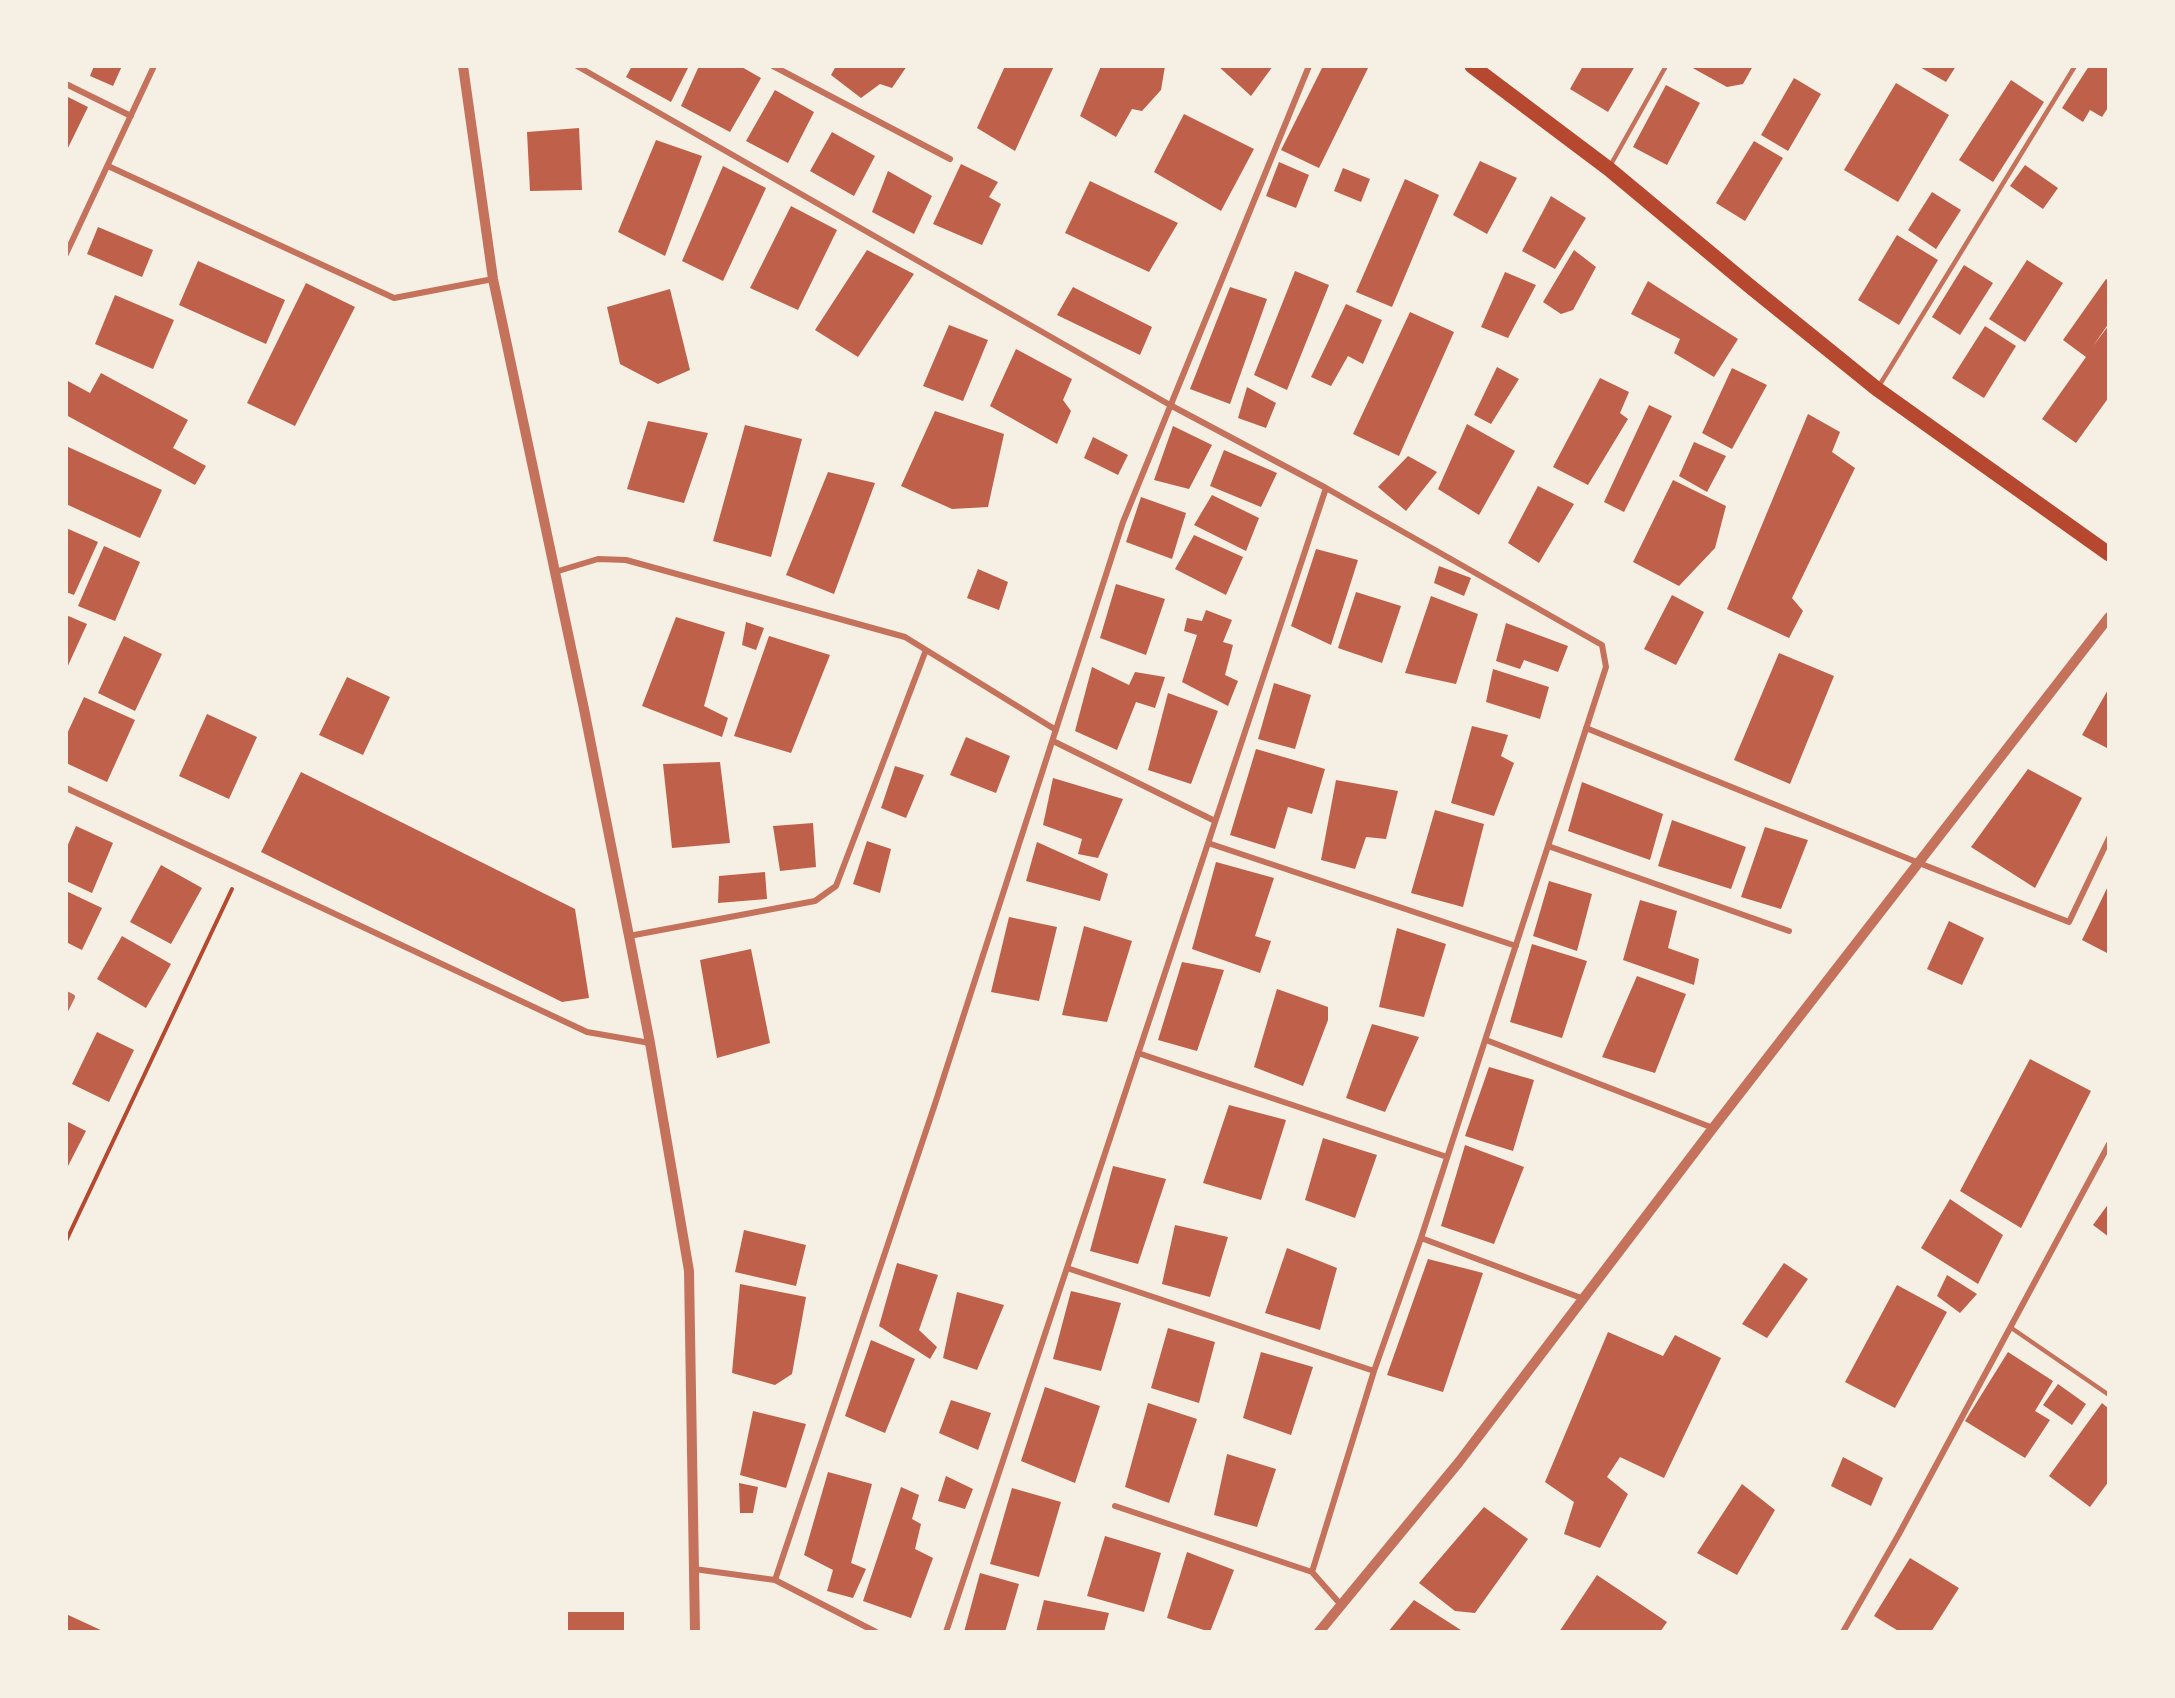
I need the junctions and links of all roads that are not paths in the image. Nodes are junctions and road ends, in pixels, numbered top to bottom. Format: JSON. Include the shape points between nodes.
{"nodes":[{"id":1,"x":154,"y":66,"type":"edge"},
{"id":2,"x":463,"y":66,"type":"edge"},
{"id":3,"x":577,"y":66,"type":"edge"},
{"id":4,"x":773,"y":66,"type":"edge"},
{"id":5,"x":1309,"y":66,"type":"edge"},
{"id":6,"x":1472,"y":66,"type":"edge"},
{"id":7,"x":1666,"y":66,"type":"edge"},
{"id":8,"x":2075,"y":66,"type":"edge"},
{"id":9,"x":66,"y":84,"type":"edge"},
{"id":10,"x":131,"y":116,"type":"junction"},
{"id":11,"x":950,"y":159,"type":"dead end"},
{"id":12,"x":108,"y":166,"type":"junction"},
{"id":13,"x":1609,"y":169,"type":"junction"},
{"id":14,"x":66,"y":254,"type":"edge"},
{"id":15,"x":493,"y":279,"type":"junction"},
{"id":16,"x":1877,"y":389,"type":"junction"},
{"id":17,"x":1170,"y":405,"type":"junction"},
{"id":18,"x":1326,"y":488,"type":"junction"},
{"id":19,"x":2109,"y":554,"type":"edge"},
{"id":20,"x":555,"y":572,"type":"junction"},
{"id":21,"x":2109,"y":617,"type":"edge"},
{"id":22,"x":926,"y":650,"type":"junction"},
{"id":23,"x":1586,"y":728,"type":"junction"},
{"id":24,"x":1056,"y":730,"type":"junction"},
{"id":25,"x":1053,"y":741,"type":"junction"},
{"id":26,"x":66,"y":788,"type":"edge"},
{"id":27,"x":1215,"y":821,"type":"junction"},
{"id":28,"x":2109,"y":838,"type":"edge"},
{"id":29,"x":1208,"y":843,"type":"junction"},
{"id":30,"x":1548,"y":846,"type":"junction"},
{"id":31,"x":1919,"y":863,"type":"junction"},
{"id":32,"x":1789,"y":932,"type":"dead end"},
{"id":33,"x":630,"y":936,"type":"junction"},
{"id":34,"x":1516,"y":946,"type":"junction"},
{"id":35,"x":66,"y":994,"type":"edge"},
{"id":36,"x":66,"y":1009,"type":"edge"},
{"id":37,"x":1486,"y":1040,"type":"junction"},
{"id":38,"x":650,"y":1043,"type":"junction"},
{"id":39,"x":1138,"y":1053,"type":"junction"},
{"id":40,"x":1713,"y":1128,"type":"junction"},
{"id":41,"x":2109,"y":1144,"type":"edge"},
{"id":42,"x":1448,"y":1157,"type":"junction"},
{"id":43,"x":1421,"y":1238,"type":"junction"},
{"id":44,"x":1067,"y":1268,"type":"junction"},
{"id":45,"x":1584,"y":1299,"type":"junction"},
{"id":46,"x":2010,"y":1327,"type":"junction"},
{"id":47,"x":1374,"y":1371,"type":"junction"},
{"id":48,"x":2109,"y":1395,"type":"edge"},
{"id":49,"x":1115,"y":1506,"type":"dead end"},
{"id":50,"x":694,"y":1569,"type":"junction"},
{"id":51,"x":1312,"y":1572,"type":"junction"},
{"id":52,"x":775,"y":1580,"type":"junction"},
{"id":53,"x":1342,"y":1606,"type":"junction"},
{"id":54,"x":695,"y":1632,"type":"edge"},
{"id":55,"x":876,"y":1632,"type":"edge"},
{"id":56,"x":946,"y":1632,"type":"edge"},
{"id":57,"x":1319,"y":1632,"type":"edge"},
{"id":58,"x":1843,"y":1632,"type":"edge"}],
"edges":[{"from":1,"to":10,"type":"street"},
{"from":2,"to":15,"type":"street"},
{"from":3,"to":17,"type":"street"},
{"from":4,"to":11,"type":"street"},
{"from":5,"to":17,"type":"street"},
{"from":6,"to":13,"type":"main road"},
{"from":7,"to":13,"type":"lane"},
{"from":8,"to":16,"type":"lane"},
{"from":9,"to":10,"type":"street"},
{"from":10,"to":12,"type":"street"},
{"from":12,"to":14,"type":"street"},
{"from":12,"to":15,"type":"street","via":[[394,298]]},
{"from":13,"to":16,"type":"main road"},
{"from":15,"to":20,"type":"street"},
{"from":16,"to":19,"type":"main road"},
{"from":17,"to":18,"type":"street"},
{"from":17,"to":24,"type":"street","via":[[1123,522]]},
{"from":18,"to":23,"type":"street","via":[[1602,645],[1606,667]]},
{"from":18,"to":27,"type":"street"},
{"from":20,"to":22,"type":"street","via":[[598,559],[626,560],[905,637]]},
{"from":20,"to":33,"type":"street"},
{"from":21,"to":31,"type":"street"},
{"from":22,"to":24,"type":"street"},
{"from":22,"to":33,"type":"street","via":[[836,886],[815,901]]},
{"from":23,"to":30,"type":"street"},
{"from":23,"to":31,"type":"street"},
{"from":24,"to":25,"type":"street"},
{"from":25,"to":27,"type":"street"},
{"from":25,"to":52,"type":"street"},
{"from":26,"to":38,"type":"street","via":[[587,1032]]},
{"from":27,"to":29,"type":"street"},
{"from":28,"to":31,"type":"street","via":[[2069,922]]},
{"from":29,"to":34,"type":"street"},
{"from":29,"to":39,"type":"street"},
{"from":30,"to":32,"type":"street"},
{"from":30,"to":34,"type":"street"},
{"from":31,"to":40,"type":"street"},
{"from":33,"to":38,"type":"street"},
{"from":34,"to":37,"type":"street"},
{"from":35,"to":36,"type":"street","via":[[72,997]]},
{"from":37,"to":40,"type":"street"},
{"from":37,"to":42,"type":"street"},
{"from":38,"to":50,"type":"street","via":[[689,1271]]},
{"from":39,"to":42,"type":"street"},
{"from":39,"to":44,"type":"street"},
{"from":40,"to":45,"type":"street"},
{"from":41,"to":46,"type":"street"},
{"from":42,"to":43,"type":"street"},
{"from":43,"to":45,"type":"street"},
{"from":43,"to":47,"type":"street"},
{"from":44,"to":47,"type":"street"},
{"from":44,"to":56,"type":"street"},
{"from":45,"to":53,"type":"street"},
{"from":46,"to":48,"type":"lane"},
{"from":46,"to":58,"type":"street"},
{"from":47,"to":51,"type":"street"},
{"from":49,"to":51,"type":"street"},
{"from":50,"to":52,"type":"street"},
{"from":50,"to":54,"type":"street"},
{"from":51,"to":53,"type":"street"},
{"from":52,"to":55,"type":"street"},
{"from":53,"to":57,"type":"street"}]}
